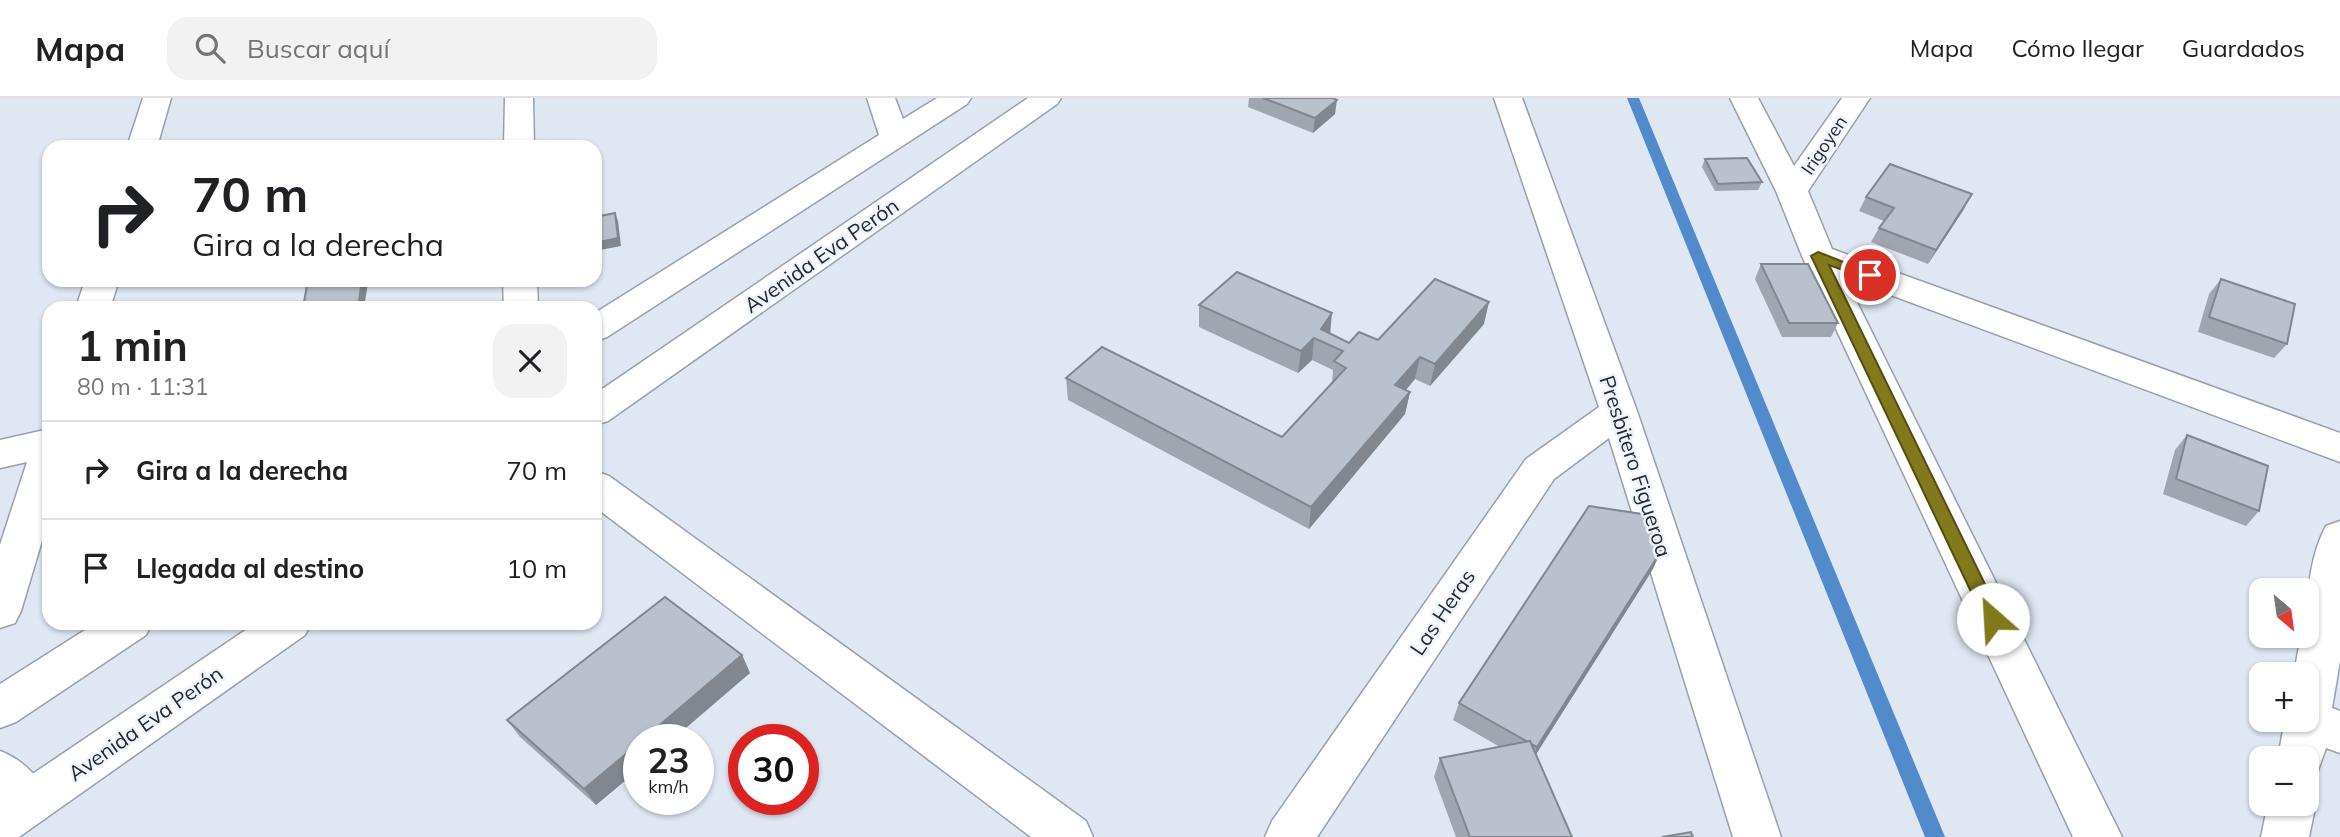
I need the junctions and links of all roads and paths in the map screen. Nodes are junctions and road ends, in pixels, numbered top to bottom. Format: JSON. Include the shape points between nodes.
{"nodes":[{"id":1,"x":157,"y":98,"type":"edge"},
{"id":2,"x":519,"y":98,"type":"edge"},
{"id":3,"x":881,"y":98,"type":"edge"},
{"id":4,"x":957,"y":98,"type":"edge"},
{"id":5,"x":1047,"y":98,"type":"edge"},
{"id":6,"x":1508,"y":98,"type":"edge"},
{"id":7,"x":1744,"y":98,"type":"edge"},
{"id":8,"x":1856,"y":98,"type":"edge"},
{"id":9,"x":895,"y":138,"type":"junction"},
{"id":10,"x":144,"y":140,"type":"edge"},
{"id":11,"x":519,"y":140,"type":"edge"},
{"id":12,"x":1792,"y":191,"type":"junction"},
{"id":13,"x":1818,"y":256,"type":"junction"},
{"id":14,"x":602,"y":325,"type":"edge"},
{"id":15,"x":602,"y":407,"type":"edge"},
{"id":16,"x":1619,"y":411,"type":"junction"},
{"id":17,"x":42,"y":445,"type":"edge"},
{"id":18,"x":2340,"y":448,"type":"edge"},
{"id":19,"x":0,"y":454,"type":"edge"},
{"id":20,"x":42,"y":475,"type":"edge"},
{"id":21,"x":602,"y":491,"type":"edge"},
{"id":22,"x":2340,"y":537,"type":"edge"},
{"id":23,"x":0,"y":611,"type":"edge"},
{"id":24,"x":120,"y":630,"type":"edge"},
{"id":25,"x":279,"y":630,"type":"edge"},
{"id":26,"x":0,"y":708,"type":"edge"},
{"id":27,"x":2317,"y":737,"type":"edge"},
{"id":28,"x":10,"y":800,"type":"edge"},
{"id":29,"x":2289,"y":816,"type":"edge"},
{"id":30,"x":1069,"y":837,"type":"edge"},
{"id":31,"x":1289,"y":837,"type":"edge"},
{"id":32,"x":1757,"y":837,"type":"edge"},
{"id":33,"x":2098,"y":837,"type":"edge"},
{"id":34,"x":2285,"y":837,"type":"edge"}],
"edges":[{"from":1,"to":10,"type":"street"},
{"from":2,"to":11,"type":"street"},
{"from":3,"to":9,"type":"street"},
{"from":4,"to":9,"type":"street"},
{"from":5,"to":15,"type":"street","name":"Avenida Eva Perón"},
{"from":6,"to":16,"type":"street","name":"Presbitero Figueroa"},
{"from":7,"to":12,"type":"street"},
{"from":8,"to":12,"type":"street","name":"Irigoyen"},
{"from":9,"to":14,"type":"street"},
{"from":12,"to":13,"type":"street"},
{"from":13,"to":18,"type":"street"},
{"from":13,"to":33,"type":"street"},
{"from":16,"to":31,"type":"street","name":"Las Heras","via":[[1540,470]]},
{"from":16,"to":32,"type":"street","name":"Presbitero Figueroa"},
{"from":17,"to":19,"type":"street"},
{"from":20,"to":23,"type":"street"},
{"from":21,"to":30,"type":"street"},
{"from":22,"to":27,"type":"street"},
{"from":24,"to":26,"type":"street"},
{"from":25,"to":28,"type":"street","name":"Avenida Eva Perón"},
{"from":29,"to":34,"type":"street"}]}
